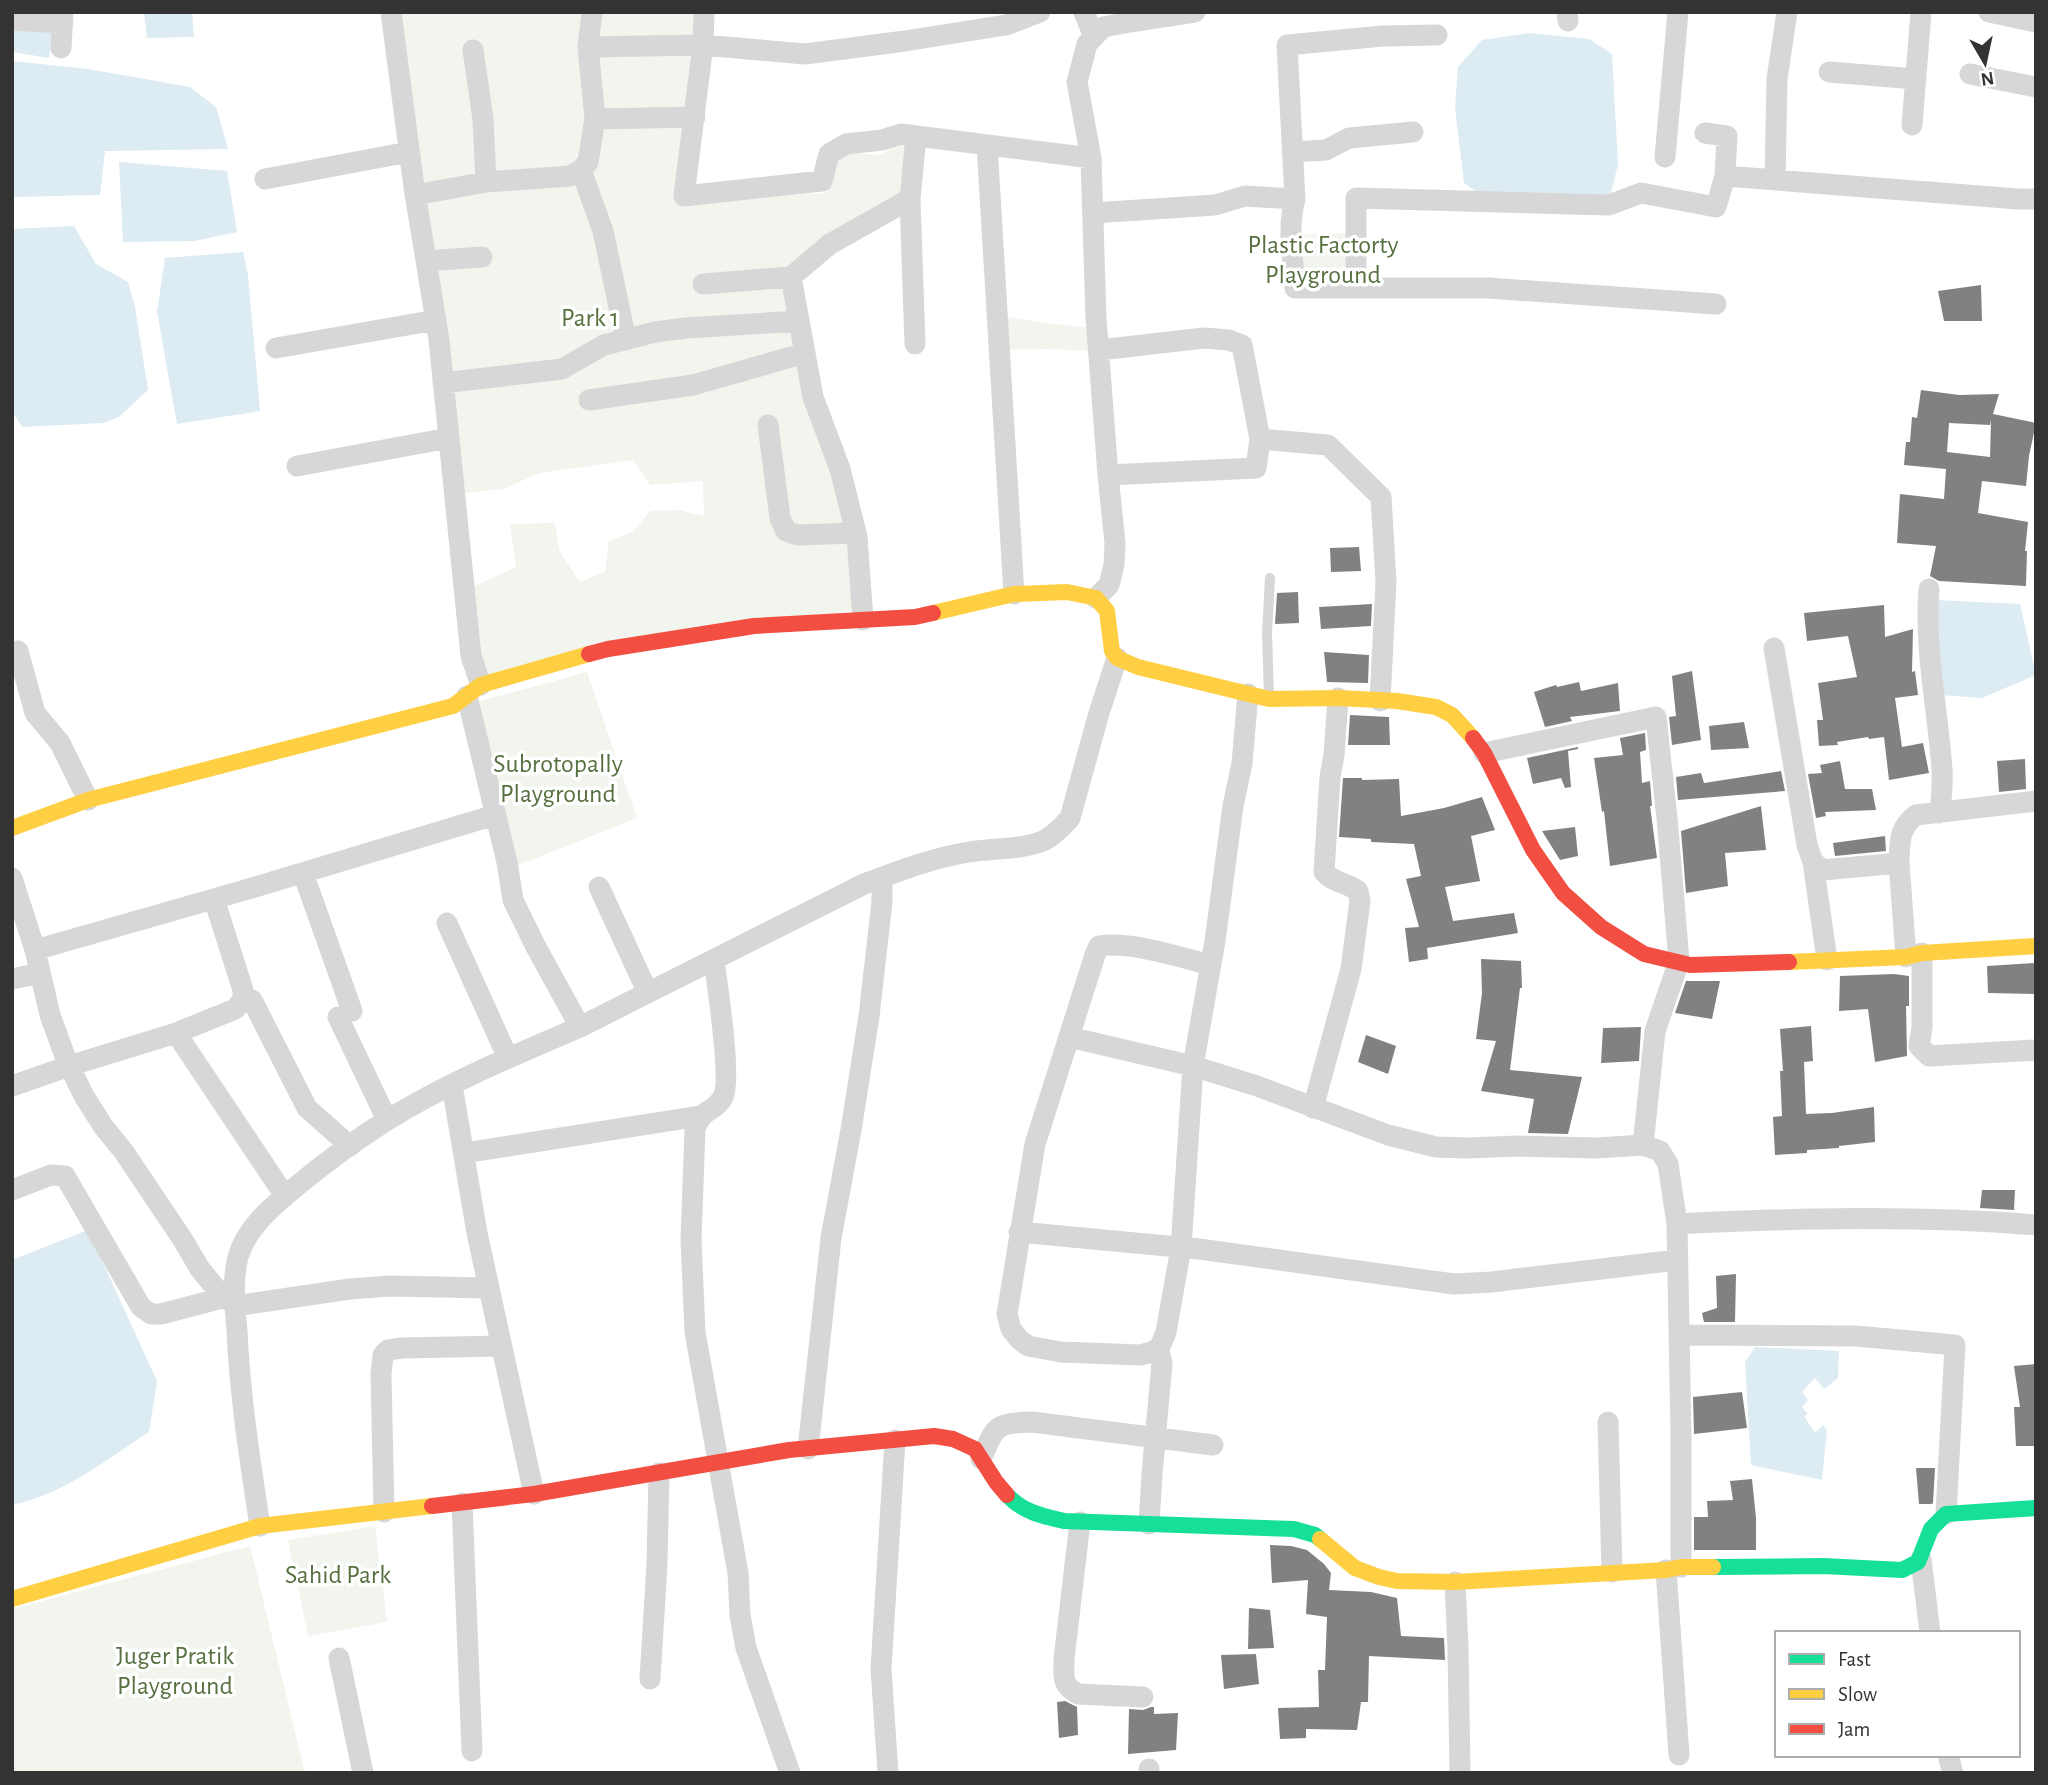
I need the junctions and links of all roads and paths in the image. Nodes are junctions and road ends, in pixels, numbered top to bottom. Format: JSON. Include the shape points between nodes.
{"nodes":[{"id":1,"x":391,"y":12,"type":"edge"},
{"id":2,"x":592,"y":12,"type":"edge"},
{"id":3,"x":704,"y":12,"type":"edge"},
{"id":4,"x":1040,"y":12,"type":"edge"},
{"id":5,"x":1084,"y":12,"type":"edge"},
{"id":6,"x":1195,"y":12,"type":"edge"},
{"id":7,"x":1678,"y":12,"type":"edge"},
{"id":8,"x":1787,"y":12,"type":"edge"},
{"id":9,"x":1921,"y":12,"type":"edge"},
{"id":10,"x":1990,"y":12,"type":"edge"},
{"id":11,"x":63,"y":17,"type":"edge"},
{"id":12,"x":12,"y":20,"type":"edge"},
{"id":13,"x":2036,"y":22,"type":"edge"},
{"id":14,"x":1437,"y":35,"type":"dead end"},
{"id":15,"x":1094,"y":37,"type":"junction"},
{"id":16,"x":703,"y":45,"type":"junction"},
{"id":17,"x":588,"y":47,"type":"junction"},
{"id":18,"x":61,"y":48,"type":"dead end"},
{"id":19,"x":473,"y":50,"type":"dead end"},
{"id":20,"x":1829,"y":72,"type":"dead end"},
{"id":21,"x":1970,"y":74,"type":"dead end"},
{"id":22,"x":1916,"y":79,"type":"junction"},
{"id":23,"x":2036,"y":87,"type":"edge"},
{"id":24,"x":695,"y":117,"type":"junction"},
{"id":25,"x":594,"y":119,"type":"junction"},
{"id":26,"x":1912,"y":125,"type":"dead end"},
{"id":27,"x":1413,"y":132,"type":"dead end"},
{"id":28,"x":1705,"y":133,"type":"dead end"},
{"id":29,"x":916,"y":136,"type":"junction"},
{"id":30,"x":987,"y":145,"type":"junction"},
{"id":31,"x":409,"y":152,"type":"junction"},
{"id":32,"x":1292,"y":152,"type":"junction"},
{"id":33,"x":1665,"y":157,"type":"dead end"},
{"id":34,"x":1091,"y":158,"type":"junction"},
{"id":35,"x":581,"y":170,"type":"junction"},
{"id":36,"x":1724,"y":176,"type":"junction"},
{"id":37,"x":265,"y":179,"type":"dead end"},
{"id":38,"x":1775,"y":180,"type":"junction"},
{"id":39,"x":486,"y":182,"type":"junction"},
{"id":40,"x":415,"y":195,"type":"junction"},
{"id":41,"x":909,"y":199,"type":"junction"},
{"id":42,"x":2036,"y":199,"type":"edge"},
{"id":43,"x":1294,"y":200,"type":"junction"},
{"id":44,"x":1093,"y":212,"type":"junction"},
{"id":45,"x":482,"y":257,"type":"dead end"},
{"id":46,"x":426,"y":261,"type":"junction"},
{"id":47,"x":792,"y":277,"type":"junction"},
{"id":48,"x":703,"y":284,"type":"dead end"},
{"id":49,"x":1356,"y":288,"type":"junction"},
{"id":50,"x":1716,"y":304,"type":"dead end"},
{"id":51,"x":436,"y":320,"type":"junction"},
{"id":52,"x":799,"y":321,"type":"junction"},
{"id":53,"x":626,"y":340,"type":"junction"},
{"id":54,"x":915,"y":344,"type":"dead end"},
{"id":55,"x":276,"y":348,"type":"dead end"},
{"id":56,"x":1099,"y":350,"type":"junction"},
{"id":57,"x":806,"y":354,"type":"junction"},
{"id":58,"x":443,"y":383,"type":"junction"},
{"id":59,"x":589,"y":400,"type":"dead end"},
{"id":60,"x":768,"y":425,"type":"dead end"},
{"id":61,"x":449,"y":438,"type":"junction"},
{"id":62,"x":1260,"y":439,"type":"junction"},
{"id":63,"x":297,"y":466,"type":"dead end"},
{"id":64,"x":1108,"y":475,"type":"junction"},
{"id":65,"x":856,"y":533,"type":"junction"},
{"id":66,"x":1269,"y":578,"type":"dead end"},
{"id":67,"x":1929,"y":589,"type":"dead end"},
{"id":68,"x":1014,"y":594,"type":"junction"},
{"id":69,"x":1096,"y":598,"type":"junction"},
{"id":70,"x":863,"y":620,"type":"junction"},
{"id":71,"x":1774,"y":648,"type":"dead end"},
{"id":72,"x":18,"y":651,"type":"dead end"},
{"id":73,"x":1117,"y":658,"type":"junction"},
{"id":74,"x":474,"y":690,"type":"junction"},
{"id":75,"x":1248,"y":694,"type":"junction"},
{"id":76,"x":1338,"y":698,"type":"junction"},
{"id":77,"x":1269,"y":699,"type":"junction"},
{"id":78,"x":1380,"y":701,"type":"junction"},
{"id":79,"x":1484,"y":753,"type":"junction"},
{"id":80,"x":88,"y":800,"type":"junction"},
{"id":81,"x":2036,"y":802,"type":"edge"},
{"id":82,"x":1940,"y":813,"type":"junction"},
{"id":83,"x":495,"y":815,"type":"junction"},
{"id":84,"x":12,"y":828,"type":"edge"},
{"id":85,"x":1813,"y":862,"type":"junction"},
{"id":86,"x":1899,"y":863,"type":"junction"},
{"id":87,"x":303,"y":873,"type":"junction"},
{"id":88,"x":882,"y":877,"type":"junction"},
{"id":89,"x":12,"y":878,"type":"edge"},
{"id":90,"x":599,"y":887,"type":"dead end"},
{"id":91,"x":214,"y":899,"type":"junction"},
{"id":92,"x":447,"y":923,"type":"dead end"},
{"id":93,"x":2036,"y":946,"type":"edge"},
{"id":94,"x":34,"y":950,"type":"junction"},
{"id":95,"x":1914,"y":955,"type":"junction"},
{"id":96,"x":714,"y":960,"type":"junction"},
{"id":97,"x":1827,"y":960,"type":"junction"},
{"id":98,"x":1679,"y":961,"type":"junction"},
{"id":99,"x":1210,"y":965,"type":"junction"},
{"id":100,"x":40,"y":973,"type":"junction"},
{"id":101,"x":12,"y":979,"type":"edge"},
{"id":102,"x":648,"y":993,"type":"junction"},
{"id":103,"x":252,"y":1000,"type":"dead end"},
{"id":104,"x":580,"y":1027,"type":"junction"},
{"id":105,"x":176,"y":1033,"type":"junction"},
{"id":106,"x":1069,"y":1037,"type":"junction"},
{"id":107,"x":2036,"y":1050,"type":"edge"},
{"id":108,"x":508,"y":1058,"type":"junction"},
{"id":109,"x":69,"y":1066,"type":"junction"},
{"id":110,"x":1193,"y":1066,"type":"junction"},
{"id":111,"x":452,"y":1085,"type":"junction"},
{"id":112,"x":12,"y":1086,"type":"edge"},
{"id":113,"x":1313,"y":1108,"type":"junction"},
{"id":114,"x":699,"y":1116,"type":"junction"},
{"id":115,"x":387,"y":1120,"type":"junction"},
{"id":116,"x":1643,"y":1145,"type":"junction"},
{"id":117,"x":350,"y":1146,"type":"junction"},
{"id":118,"x":464,"y":1153,"type":"junction"},
{"id":119,"x":12,"y":1189,"type":"edge"},
{"id":120,"x":285,"y":1196,"type":"junction"},
{"id":121,"x":1677,"y":1224,"type":"junction"},
{"id":122,"x":2036,"y":1225,"type":"edge"},
{"id":123,"x":1019,"y":1232,"type":"junction"},
{"id":124,"x":1181,"y":1248,"type":"junction"},
{"id":125,"x":1677,"y":1260,"type":"junction"},
{"id":126,"x":489,"y":1288,"type":"junction"},
{"id":127,"x":230,"y":1301,"type":"junction"},
{"id":128,"x":1679,"y":1335,"type":"junction"},
{"id":129,"x":501,"y":1346,"type":"junction"},
{"id":130,"x":1160,"y":1347,"type":"junction"},
{"id":131,"x":1608,"y":1422,"type":"dead end"},
{"id":132,"x":1156,"y":1437,"type":"junction"},
{"id":133,"x":895,"y":1440,"type":"junction"},
{"id":134,"x":1213,"y":1445,"type":"dead end"},
{"id":135,"x":808,"y":1449,"type":"junction"},
{"id":136,"x":981,"y":1459,"type":"junction"},
{"id":137,"x":718,"y":1464,"type":"junction"},
{"id":138,"x":659,"y":1473,"type":"junction"},
{"id":139,"x":534,"y":1494,"type":"junction"},
{"id":140,"x":462,"y":1503,"type":"junction"},
{"id":141,"x":2036,"y":1508,"type":"edge"},
{"id":142,"x":384,"y":1512,"type":"junction"},
{"id":143,"x":1947,"y":1514,"type":"junction"},
{"id":144,"x":1080,"y":1522,"type":"junction"},
{"id":145,"x":1149,"y":1524,"type":"junction"},
{"id":146,"x":260,"y":1526,"type":"junction"},
{"id":147,"x":1921,"y":1559,"type":"junction"},
{"id":148,"x":1674,"y":1568,"type":"junction"},
{"id":149,"x":1612,"y":1573,"type":"junction"},
{"id":150,"x":1455,"y":1582,"type":"junction"},
{"id":151,"x":12,"y":1599,"type":"edge"},
{"id":152,"x":1930,"y":1631,"type":"edge"},
{"id":153,"x":339,"y":1658,"type":"dead end"},
{"id":154,"x":650,"y":1679,"type":"dead end"},
{"id":155,"x":1143,"y":1697,"type":"dead end"},
{"id":156,"x":472,"y":1751,"type":"dead end"},
{"id":157,"x":1679,"y":1755,"type":"dead end"},
{"id":158,"x":363,"y":1773,"type":"edge"},
{"id":159,"x":790,"y":1773,"type":"edge"},
{"id":160,"x":888,"y":1773,"type":"edge"},
{"id":161,"x":1460,"y":1773,"type":"edge"}],
"edges":[{"from":1,"to":31,"type":"street"},
{"from":2,"to":17,"type":"street"},
{"from":3,"to":16,"type":"street"},
{"from":4,"to":16,"type":"street","via":[[1006,25],[805,54]]},
{"from":5,"to":15,"type":"street"},
{"from":6,"to":15,"type":"street","via":[[1104,27]]},
{"from":7,"to":33,"type":"street"},
{"from":8,"to":38,"type":"street","via":[[1777,79]]},
{"from":9,"to":22,"type":"street"},
{"from":10,"to":13,"type":"street"},
{"from":11,"to":12,"type":"street"},
{"from":11,"to":18,"type":"street"},
{"from":14,"to":32,"type":"street","via":[[1287,45]]},
{"from":15,"to":34,"type":"street","via":[[1087,44],[1077,82]]},
{"from":16,"to":17,"type":"street"},
{"from":16,"to":24,"type":"street"},
{"from":17,"to":25,"type":"street"},
{"from":19,"to":39,"type":"street"},
{"from":20,"to":22,"type":"street"},
{"from":21,"to":23,"type":"street"},
{"from":22,"to":26,"type":"street"},
{"from":24,"to":25,"type":"street"},
{"from":24,"to":29,"type":"street","via":[[684,196],[822,181],[829,154],[846,144],[901,134]]},
{"from":25,"to":35,"type":"street","via":[[588,162]]},
{"from":27,"to":32,"type":"street","via":[[1349,138],[1326,150]]},
{"from":28,"to":36,"type":"street","via":[[1727,136]]},
{"from":29,"to":30,"type":"street"},
{"from":29,"to":41,"type":"street"},
{"from":30,"to":34,"type":"street"},
{"from":30,"to":68,"type":"street"},
{"from":31,"to":37,"type":"street"},
{"from":31,"to":40,"type":"street"},
{"from":32,"to":43,"type":"street"},
{"from":34,"to":44,"type":"street"},
{"from":35,"to":39,"type":"street","via":[[570,176]]},
{"from":35,"to":53,"type":"street","via":[[603,231]]},
{"from":36,"to":38,"type":"street"},
{"from":36,"to":49,"type":"street","via":[[1716,207],[1641,193],[1609,205],[1356,198]]},
{"from":38,"to":42,"type":"street"},
{"from":39,"to":40,"type":"street"},
{"from":40,"to":46,"type":"street"},
{"from":41,"to":47,"type":"street","via":[[830,244]]},
{"from":41,"to":54,"type":"street"},
{"from":43,"to":44,"type":"street","via":[[1245,196],[1215,205]]},
{"from":43,"to":49,"type":"street","via":[[1295,288]]},
{"from":44,"to":56,"type":"street"},
{"from":45,"to":46,"type":"street"},
{"from":46,"to":51,"type":"street"},
{"from":47,"to":48,"type":"street"},
{"from":47,"to":52,"type":"street"},
{"from":49,"to":50,"type":"street","via":[[1488,288]]},
{"from":51,"to":55,"type":"street"},
{"from":51,"to":58,"type":"street"},
{"from":52,"to":53,"type":"street","via":[[686,328]]},
{"from":52,"to":57,"type":"street"},
{"from":53,"to":58,"type":"street","via":[[604,345],[562,369]]},
{"from":56,"to":62,"type":"street","via":[[1203,338],[1242,345]]},
{"from":56,"to":64,"type":"street"},
{"from":57,"to":59,"type":"street","via":[[693,385]]},
{"from":57,"to":65,"type":"street","via":[[813,397],[841,468]]},
{"from":58,"to":61,"type":"street"},
{"from":60,"to":65,"type":"street","via":[[780,518],[786,531],[797,535]]},
{"from":61,"to":63,"type":"street"},
{"from":61,"to":74,"type":"street"},
{"from":62,"to":64,"type":"street","via":[[1256,468]]},
{"from":62,"to":78,"type":"street","via":[[1328,445],[1381,497],[1386,582]]},
{"from":64,"to":69,"type":"street","via":[[1114,565],[1109,585]]},
{"from":65,"to":70,"type":"street"},
{"from":66,"to":77,"type":"lane"},
{"from":67,"to":82,"type":"street","via":[[1928,649],[1942,771]]},
{"from":68,"to":69,"type":"street","via":[[1067,592]]},
{"from":68,"to":70,"type":"street","via":[[915,617]]},
{"from":69,"to":73,"type":"street","via":[[1107,611]]},
{"from":70,"to":74,"type":"street","via":[[754,626],[608,649]]},
{"from":71,"to":85,"type":"street"},
{"from":72,"to":80,"type":"street","via":[[35,713],[60,743]]},
{"from":73,"to":75,"type":"street"},
{"from":73,"to":88,"type":"street","via":[[1070,818],[1063,826],[1045,840],[971,851]]},
{"from":74,"to":80,"type":"street","via":[[453,706]]},
{"from":74,"to":83,"type":"street"},
{"from":75,"to":77,"type":"street"},
{"from":75,"to":99,"type":"street","via":[[1242,763]]},
{"from":76,"to":77,"type":"street"},
{"from":76,"to":78,"type":"street"},
{"from":76,"to":113,"type":"street","via":[[1324,872],[1358,891],[1360,901],[1351,969]]},
{"from":78,"to":79,"type":"street","via":[[1436,708],[1452,715]]},
{"from":79,"to":98,"type":"street","via":[[1533,850],[1563,893],[1601,927],[1644,954]]},
{"from":79,"to":98,"type":"street","via":[[1656,717]]},
{"from":80,"to":84,"type":"street"},
{"from":81,"to":82,"type":"street"},
{"from":82,"to":86,"type":"street","via":[[1916,816],[1906,823],[1900,836]]},
{"from":83,"to":87,"type":"street"},
{"from":83,"to":104,"type":"street","via":[[513,900]]},
{"from":85,"to":86,"type":"street","via":[[1823,870]]},
{"from":85,"to":97,"type":"street"},
{"from":86,"to":95,"type":"street"},
{"from":87,"to":91,"type":"street"},
{"from":87,"to":115,"type":"street","via":[[345,1014]]},
{"from":88,"to":96,"type":"street"},
{"from":88,"to":135,"type":"street","via":[[874,980],[831,1238]]},
{"from":89,"to":94,"type":"street"},
{"from":90,"to":102,"type":"street"},
{"from":91,"to":94,"type":"street"},
{"from":91,"to":105,"type":"street","via":[[243,1000],[235,1009]]},
{"from":92,"to":108,"type":"street"},
{"from":93,"to":95,"type":"street"},
{"from":94,"to":100,"type":"street"},
{"from":95,"to":97,"type":"street"},
{"from":95,"to":107,"type":"street","via":[[1922,1027],[1919,1046],[1929,1056]]},
{"from":96,"to":102,"type":"street"},
{"from":96,"to":114,"type":"street","via":[[726,1088],[723,1098]]},
{"from":97,"to":98,"type":"street","via":[[1713,965]]},
{"from":98,"to":116,"type":"street","via":[[1655,1031]]},
{"from":99,"to":106,"type":"street","via":[[1149,950],[1099,946]]},
{"from":99,"to":110,"type":"street"},
{"from":100,"to":101,"type":"street"},
{"from":100,"to":109,"type":"street"},
{"from":102,"to":104,"type":"street"},
{"from":103,"to":117,"type":"street","via":[[307,1108]]},
{"from":104,"to":108,"type":"street"},
{"from":105,"to":109,"type":"street"},
{"from":105,"to":120,"type":"street"},
{"from":106,"to":110,"type":"street"},
{"from":106,"to":123,"type":"street","via":[[1035,1143]]},
{"from":108,"to":111,"type":"street"},
{"from":109,"to":112,"type":"street"},
{"from":109,"to":127,"type":"street","via":[[103,1126],[200,1269]]},
{"from":110,"to":113,"type":"street"},
{"from":110,"to":124,"type":"street"},
{"from":111,"to":115,"type":"street"},
{"from":111,"to":118,"type":"street"},
{"from":113,"to":116,"type":"street","via":[[1436,1147]]},
{"from":114,"to":118,"type":"street"},
{"from":114,"to":137,"type":"street","via":[[691,1240],[695,1332]]},
{"from":115,"to":117,"type":"street"},
{"from":116,"to":121,"type":"street","via":[[1660,1151],[1668,1164]]},
{"from":117,"to":120,"type":"street"},
{"from":118,"to":126,"type":"street"},
{"from":119,"to":127,"type":"street","via":[[51,1175],[65,1176],[141,1307],[151,1314]]},
{"from":120,"to":127,"type":"street","via":[[267,1210],[242,1248]]},
{"from":121,"to":122,"type":"street","via":[[1971,1220]]},
{"from":121,"to":125,"type":"street"},
{"from":123,"to":124,"type":"street"},
{"from":123,"to":130,"type":"street","via":[[1007,1314],[1018,1339],[1028,1346],[1061,1352],[1140,1355]]},
{"from":124,"to":125,"type":"street","via":[[1454,1284]]},
{"from":124,"to":130,"type":"street"},
{"from":125,"to":128,"type":"street"},
{"from":126,"to":127,"type":"street","via":[[390,1286]]},
{"from":126,"to":129,"type":"street"},
{"from":127,"to":146,"type":"street"},
{"from":128,"to":143,"type":"street","via":[[1856,1336],[1955,1346]]},
{"from":128,"to":148,"type":"street"},
{"from":129,"to":139,"type":"street"},
{"from":129,"to":142,"type":"street","via":[[402,1348],[383,1355]]},
{"from":130,"to":132,"type":"street"},
{"from":131,"to":149,"type":"street"},
{"from":132,"to":134,"type":"street"},
{"from":132,"to":136,"type":"street","via":[[1011,1422],[993,1433]]},
{"from":132,"to":145,"type":"street"},
{"from":133,"to":135,"type":"street"},
{"from":133,"to":136,"type":"street","via":[[953,1439],[975,1449]]},
{"from":133,"to":160,"type":"street","via":[[881,1669]]},
{"from":135,"to":137,"type":"street"},
{"from":136,"to":144,"type":"street","via":[[1014,1502],[1031,1513]]},
{"from":137,"to":138,"type":"street"},
{"from":137,"to":159,"type":"street","via":[[746,1648]]},
{"from":138,"to":139,"type":"street"},
{"from":138,"to":154,"type":"street"},
{"from":139,"to":140,"type":"street"},
{"from":140,"to":142,"type":"street"},
{"from":140,"to":156,"type":"street"},
{"from":141,"to":143,"type":"street"},
{"from":142,"to":146,"type":"street"},
{"from":143,"to":147,"type":"street","via":[[1928,1535]]},
{"from":144,"to":145,"type":"street"},
{"from":144,"to":155,"type":"street","via":[[1064,1680],[1078,1694]]},
{"from":145,"to":150,"type":"street","via":[[1294,1529],[1315,1535],[1355,1568],[1378,1577]]},
{"from":146,"to":151,"type":"street"},
{"from":147,"to":148,"type":"street","via":[[1902,1570]]},
{"from":147,"to":152,"type":"street"},
{"from":148,"to":149,"type":"street"},
{"from":148,"to":157,"type":"street"},
{"from":149,"to":150,"type":"street"},
{"from":150,"to":161,"type":"street"},
{"from":153,"to":158,"type":"street"}]}
